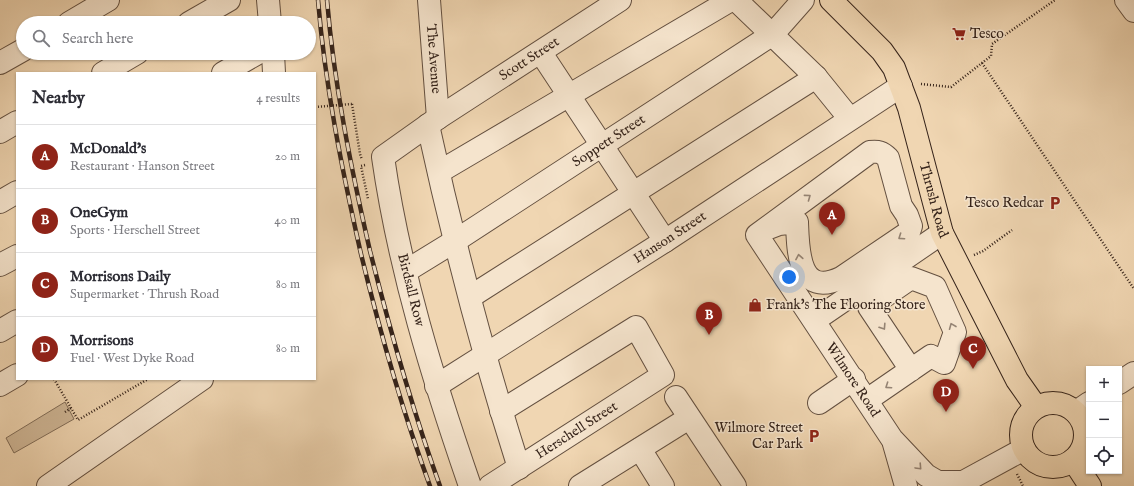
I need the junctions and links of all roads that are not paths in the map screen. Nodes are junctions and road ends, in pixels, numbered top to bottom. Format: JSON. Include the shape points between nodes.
{"nodes":[{"id":1,"x":108,"y":0,"type":"edge"},
{"id":2,"x":268,"y":0,"type":"edge"},
{"id":3,"x":429,"y":0,"type":"edge"},
{"id":4,"x":620,"y":0,"type":"edge"},
{"id":5,"x":731,"y":0,"type":"edge"},
{"id":6,"x":736,"y":0,"type":"edge"},
{"id":7,"x":803,"y":0,"type":"edge"},
{"id":8,"x":831,"y":0,"type":"edge"},
{"id":9,"x":1126,"y":0,"type":"edge"},
{"id":10,"x":225,"y":1,"type":"edge"},
{"id":11,"x":1134,"y":11,"type":"edge"},
{"id":12,"x":81,"y":16,"type":"edge"},
{"id":13,"x":200,"y":16,"type":"edge"},
{"id":14,"x":269,"y":16,"type":"edge"},
{"id":15,"x":773,"y":34,"type":"junction"},
{"id":16,"x":541,"y":53,"type":"junction"},
{"id":17,"x":16,"y":54,"type":"edge"},
{"id":18,"x":125,"y":60,"type":"edge"},
{"id":19,"x":246,"y":60,"type":"edge"},
{"id":20,"x":273,"y":60,"type":"edge"},
{"id":21,"x":0,"y":63,"type":"edge"},
{"id":22,"x":105,"y":72,"type":"edge"},
{"id":23,"x":225,"y":72,"type":"edge"},
{"id":24,"x":274,"y":72,"type":"edge"},
{"id":25,"x":816,"y":77,"type":"junction"},
{"id":26,"x":908,"y":84,"type":"junction"},
{"id":27,"x":569,"y":96,"type":"junction"},
{"id":28,"x":850,"y":119,"type":"junction"},
{"id":29,"x":433,"y":121,"type":"junction"},
{"id":30,"x":16,"y":123,"type":"edge"},
{"id":31,"x":0,"y":132,"type":"edge"},
{"id":32,"x":602,"y":146,"type":"junction"},
{"id":33,"x":439,"y":172,"type":"junction"},
{"id":34,"x":16,"y":193,"type":"edge"},
{"id":35,"x":633,"y":194,"type":"junction"},
{"id":36,"x":0,"y":202,"type":"edge"},
{"id":37,"x":766,"y":229,"type":"junction"},
{"id":38,"x":942,"y":233,"type":"junction"},
{"id":39,"x":455,"y":241,"type":"junction"},
{"id":40,"x":665,"y":241,"type":"junction"},
{"id":41,"x":16,"y":257,"type":"edge"},
{"id":42,"x":0,"y":265,"type":"edge"},
{"id":43,"x":406,"y":271,"type":"junction"},
{"id":44,"x":470,"y":298,"type":"junction"},
{"id":45,"x":815,"y":320,"type":"junction"},
{"id":46,"x":16,"y":322,"type":"edge"},
{"id":47,"x":0,"y":331,"type":"edge"},
{"id":48,"x":484,"y":354,"type":"junction"},
{"id":49,"x":911,"y":370,"type":"junction"},
{"id":50,"x":1134,"y":373,"type":"edge"},
{"id":51,"x":16,"y":376,"type":"edge"},
{"id":52,"x":854,"y":379,"type":"junction"},
{"id":53,"x":201,"y":380,"type":"edge"},
{"id":54,"x":1122,"y":381,"type":"edge"},
{"id":55,"x":0,"y":385,"type":"edge"},
{"id":56,"x":436,"y":386,"type":"junction"},
{"id":57,"x":676,"y":397,"type":"dead end"},
{"id":58,"x":867,"y":400,"type":"junction"},
{"id":59,"x":819,"y":403,"type":"dead end"},
{"id":60,"x":1036,"y":407,"type":"junction"},
{"id":61,"x":1083,"y":407,"type":"edge"},
{"id":62,"x":500,"y":411,"type":"junction"},
{"id":63,"x":689,"y":418,"type":"junction"},
{"id":64,"x":892,"y":438,"type":"junction"},
{"id":65,"x":640,"y":449,"type":"junction"},
{"id":66,"x":1024,"y":449,"type":"junction"},
{"id":67,"x":1073,"y":460,"type":"junction"},
{"id":68,"x":519,"y":468,"type":"junction"},
{"id":69,"x":586,"y":484,"type":"edge"},
{"id":70,"x":959,"y":484,"type":"edge"},
{"id":71,"x":48,"y":486,"type":"edge"},
{"id":72,"x":470,"y":486,"type":"edge"},
{"id":73,"x":490,"y":486,"type":"edge"},
{"id":74,"x":663,"y":486,"type":"edge"},
{"id":75,"x":735,"y":486,"type":"edge"},
{"id":76,"x":906,"y":486,"type":"edge"},
{"id":77,"x":1090,"y":486,"type":"edge"}],
"edges":[{"from":1,"to":12,"type":"street"},
{"from":2,"to":14,"type":"street"},
{"from":3,"to":29,"type":"street","name":"The Avenue"},
{"from":4,"to":16,"type":"street","name":"Scott Street"},
{"from":5,"to":27,"type":"street"},
{"from":6,"to":15,"type":"street"},
{"from":7,"to":15,"type":"street","name":"Soppett Street"},
{"from":8,"to":26,"type":"main road","name":"Thrush Road","via":[[882,51]]},
{"from":9,"to":11,"type":"street"},
{"from":10,"to":13,"type":"street"},
{"from":15,"to":25,"type":"street"},
{"from":15,"to":32,"type":"street","name":"Soppett Street"},
{"from":16,"to":27,"type":"street"},
{"from":16,"to":29,"type":"street","name":"Scott Street"},
{"from":17,"to":21,"type":"street"},
{"from":18,"to":22,"type":"street"},
{"from":19,"to":23,"type":"street"},
{"from":20,"to":24,"type":"street"},
{"from":25,"to":28,"type":"street"},
{"from":25,"to":35,"type":"street"},
{"from":26,"to":28,"type":"street","name":"Hanson Street"},
{"from":26,"to":38,"type":"main road","name":"Thrush Road"},
{"from":27,"to":32,"type":"street"},
{"from":27,"to":33,"type":"street"},
{"from":28,"to":40,"type":"street","name":"Hanson Street"},
{"from":29,"to":33,"type":"street","name":"The Avenue"},
{"from":29,"to":43,"type":"street","name":"Birdsall Row","via":[[383,157]]},
{"from":30,"to":31,"type":"street"},
{"from":32,"to":35,"type":"street"},
{"from":32,"to":39,"type":"street","name":"Soppett Street"},
{"from":33,"to":39,"type":"street","name":"The Avenue"},
{"from":34,"to":36,"type":"street"},
{"from":35,"to":40,"type":"street"},
{"from":35,"to":44,"type":"street"},
{"from":37,"to":37,"type":"street","one_way":true,"via":[[870,152],[876,151],[884,153],[888,158],[901,206],[911,226],[909,232],[831,283],[821,283],[810,278],[802,269],[797,222],[779,224]]},
{"from":37,"to":45,"type":"street","name":"Wilmore Road","via":[[757,235]]},
{"from":38,"to":45,"type":"street"},
{"from":38,"to":60,"type":"main road","name":"Thrush Road","via":[[1017,380]]},
{"from":39,"to":43,"type":"street","name":"Soppett Street"},
{"from":39,"to":44,"type":"street","name":"The Avenue"},
{"from":40,"to":48,"type":"street","name":"Hanson Street"},
{"from":41,"to":42,"type":"street"},
{"from":43,"to":56,"type":"street","name":"Birdsall Row"},
{"from":44,"to":48,"type":"street","name":"The Avenue"},
{"from":45,"to":52,"type":"street","name":"Wilmore Road"},
{"from":46,"to":47,"type":"street"},
{"from":48,"to":56,"type":"street","name":"Hanson Street"},
{"from":48,"to":62,"type":"street","name":"The Avenue"},
{"from":49,"to":49,"type":"street","one_way":true,"via":[[932,356],[944,363],[954,332],[935,287],[911,278],[869,307]]},
{"from":49,"to":58,"type":"street","one_way":true},
{"from":50,"to":54,"type":"street"},
{"from":51,"to":55,"type":"street"},
{"from":52,"to":58,"type":"street","name":"Wilmore Road"},
{"from":52,"to":59,"type":"street"},
{"from":53,"to":71,"type":"street"},
{"from":56,"to":72,"type":"street","name":"Birdsall Row"},
{"from":57,"to":63,"type":"street"},
{"from":58,"to":64,"type":"street","name":"Wilmore Road"},
{"from":60,"to":61,"type":"main road","via":[[1057,402]]},
{"from":60,"to":66,"type":"main road","via":[[1028,413],[1021,430]]},
{"from":61,"to":67,"type":"main road","via":[[1085,442],[1081,452]]},
{"from":62,"to":68,"type":"street","name":"The Avenue"},
{"from":62,"to":68,"type":"street","name":"Herschell Street","via":[[636,327],[663,376]]},
{"from":63,"to":65,"type":"street"},
{"from":63,"to":75,"type":"street"},
{"from":64,"to":70,"type":"street","name":"Wilmore Road","one_way":true,"via":[[926,475],[938,482]]},
{"from":64,"to":76,"type":"street","name":"Wilmore Road"},
{"from":65,"to":69,"type":"street"},
{"from":65,"to":74,"type":"street"},
{"from":66,"to":67,"type":"main road","via":[[1029,457],[1046,466],[1060,466]]},
{"from":66,"to":70,"type":"street"},
{"from":67,"to":77,"type":"main road"},
{"from":68,"to":73,"type":"street","name":"Herschell Street"}]}
